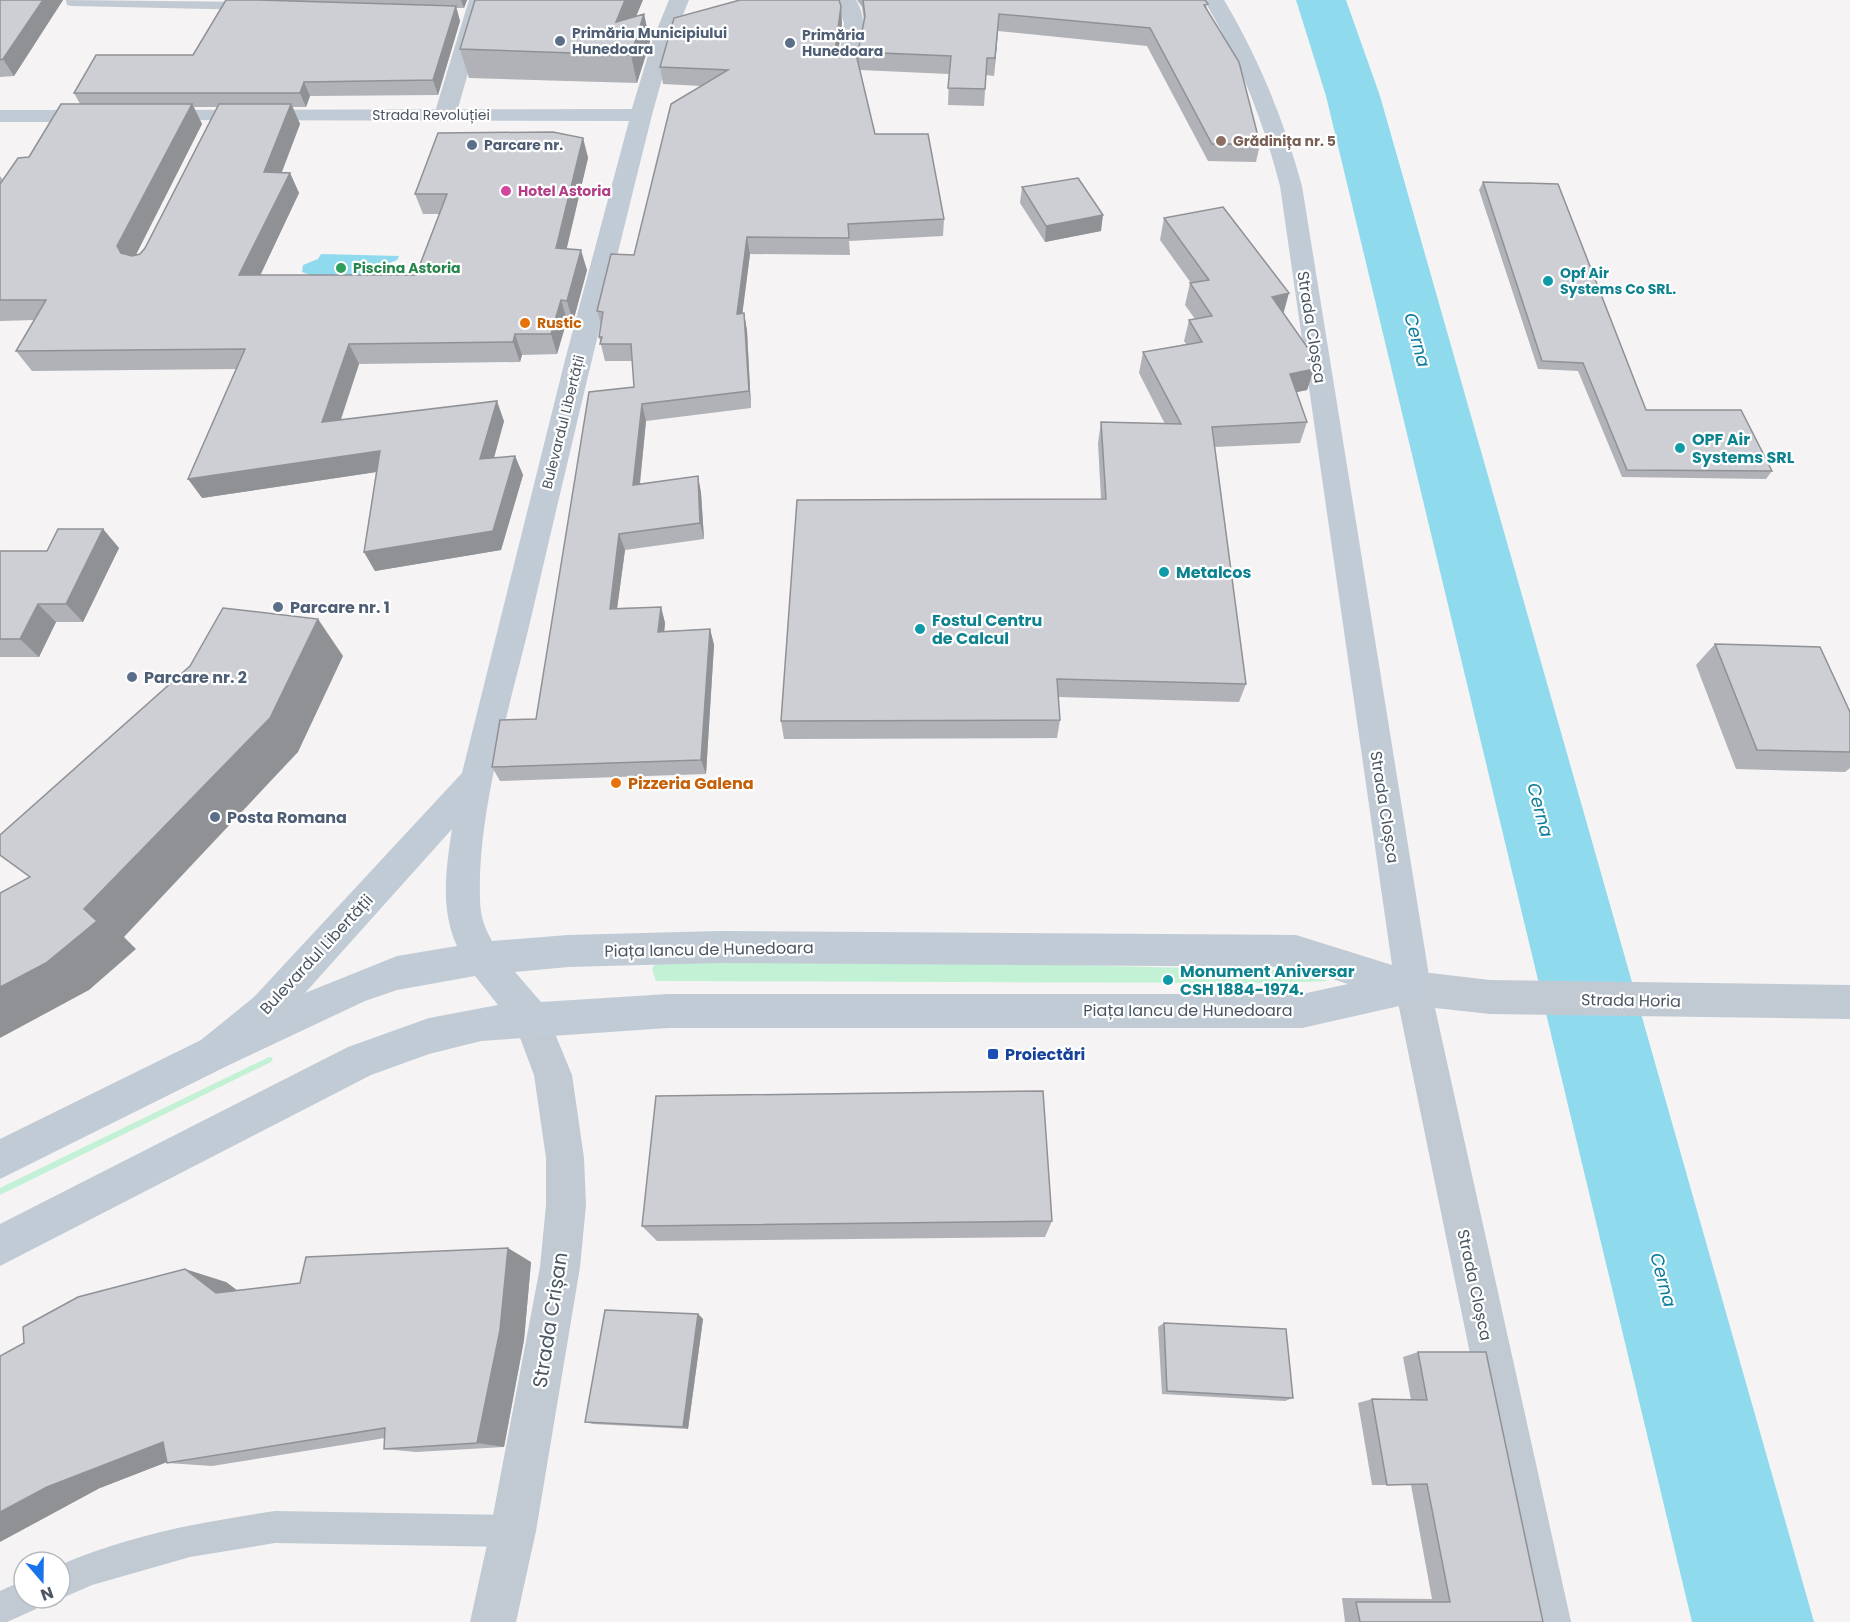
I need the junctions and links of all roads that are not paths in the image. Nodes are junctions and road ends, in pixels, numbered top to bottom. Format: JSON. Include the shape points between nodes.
{"nodes":[{"id":1,"x":679,"y":0,"type":"edge"},
{"id":2,"x":846,"y":0,"type":"edge"},
{"id":3,"x":1214,"y":0,"type":"edge"},
{"id":4,"x":72,"y":2,"type":"dead end"},
{"id":5,"x":223,"y":3,"type":"edge"},
{"id":6,"x":267,"y":7,"type":"edge"},
{"id":7,"x":472,"y":10,"type":"edge"},
{"id":8,"x":848,"y":67,"type":"edge"},
{"id":9,"x":445,"y":115,"type":"junction"},
{"id":10,"x":641,"y":115,"type":"junction"},
{"id":11,"x":0,"y":116,"type":"edge"},
{"id":12,"x":60,"y":116,"type":"junction"},
{"id":13,"x":117,"y":116,"type":"edge"},
{"id":14,"x":140,"y":116,"type":"edge"},
{"id":15,"x":220,"y":116,"type":"junction"},
{"id":16,"x":46,"y":136,"type":"edge"},
{"id":17,"x":207,"y":141,"type":"edge"},
{"id":18,"x":477,"y":779,"type":"junction"},
{"id":19,"x":484,"y":958,"type":"junction"},
{"id":20,"x":1413,"y":988,"type":"junction"},
{"id":21,"x":1850,"y":1002,"type":"edge"},
{"id":22,"x":531,"y":1019,"type":"junction"},
{"id":23,"x":214,"y":1053,"type":"junction"},
{"id":24,"x":0,"y":1160,"type":"edge"},
{"id":25,"x":0,"y":1246,"type":"edge"},
{"id":26,"x":513,"y":1531,"type":"junction"},
{"id":27,"x":72,"y":1577,"type":"edge"},
{"id":28,"x":493,"y":1622,"type":"edge"},
{"id":29,"x":1548,"y":1622,"type":"edge"}],
"edges":[{"from":1,"to":10,"type":"street","name":"Bulevardul Libertății"},
{"from":2,"to":8,"type":"street","via":[[854,16]]},
{"from":3,"to":20,"type":"main road","name":"Strada Cloșca","via":[[1257,77],[1291,186]]},
{"from":4,"to":5,"type":"lane"},
{"from":5,"to":6,"type":"lane"},
{"from":7,"to":9,"type":"street"},
{"from":9,"to":10,"type":"main road","name":"Strada Revoluției"},
{"from":9,"to":15,"type":"main road","name":"Strada Revoluției"},
{"from":10,"to":18,"type":"main road","name":"Bulevardul Libertății"},
{"from":11,"to":12,"type":"main road"},
{"from":12,"to":13,"type":"main road"},
{"from":12,"to":16,"type":"street"},
{"from":14,"to":15,"type":"main road","name":"Strada Revoluției"},
{"from":15,"to":17,"type":"street"},
{"from":18,"to":19,"type":"main road","name":"Bulevardul Libertății","via":[[463,883],[466,928]]},
{"from":18,"to":23,"type":"main road","name":"Bulevardul Libertății","via":[[267,1009]]},
{"from":19,"to":20,"type":"main road","name":"Piața Iancu de Hunedoara","via":[[568,951],[719,947],[1296,951]]},
{"from":19,"to":22,"type":"main road","name":"Bulevardul Libertății"},
{"from":19,"to":23,"type":"main road","name":"Piața Iancu de Hunedoara","via":[[397,973],[355,988]]},
{"from":20,"to":21,"type":"street","name":"Strada Horia","via":[[1490,997]]},
{"from":20,"to":22,"type":"main road","name":"Piața Iancu de Hunedoara","via":[[1302,1011],[668,1011]]},
{"from":20,"to":29,"type":"street","name":"Strada Cloșca"},
{"from":22,"to":25,"type":"main road","name":"Piața Iancu de Hunedoara","via":[[481,1024],[429,1036],[361,1060]]},
{"from":22,"to":26,"type":"street","name":"Strada Crișan","via":[[553,1075],[565,1158],[566,1205],[560,1267]]},
{"from":23,"to":24,"type":"main road","name":"Bulevardul Libertății"},
{"from":26,"to":27,"type":"lane","via":[[275,1527],[190,1540]]},
{"from":26,"to":28,"type":"street","name":"Strada Crișan"}]}
